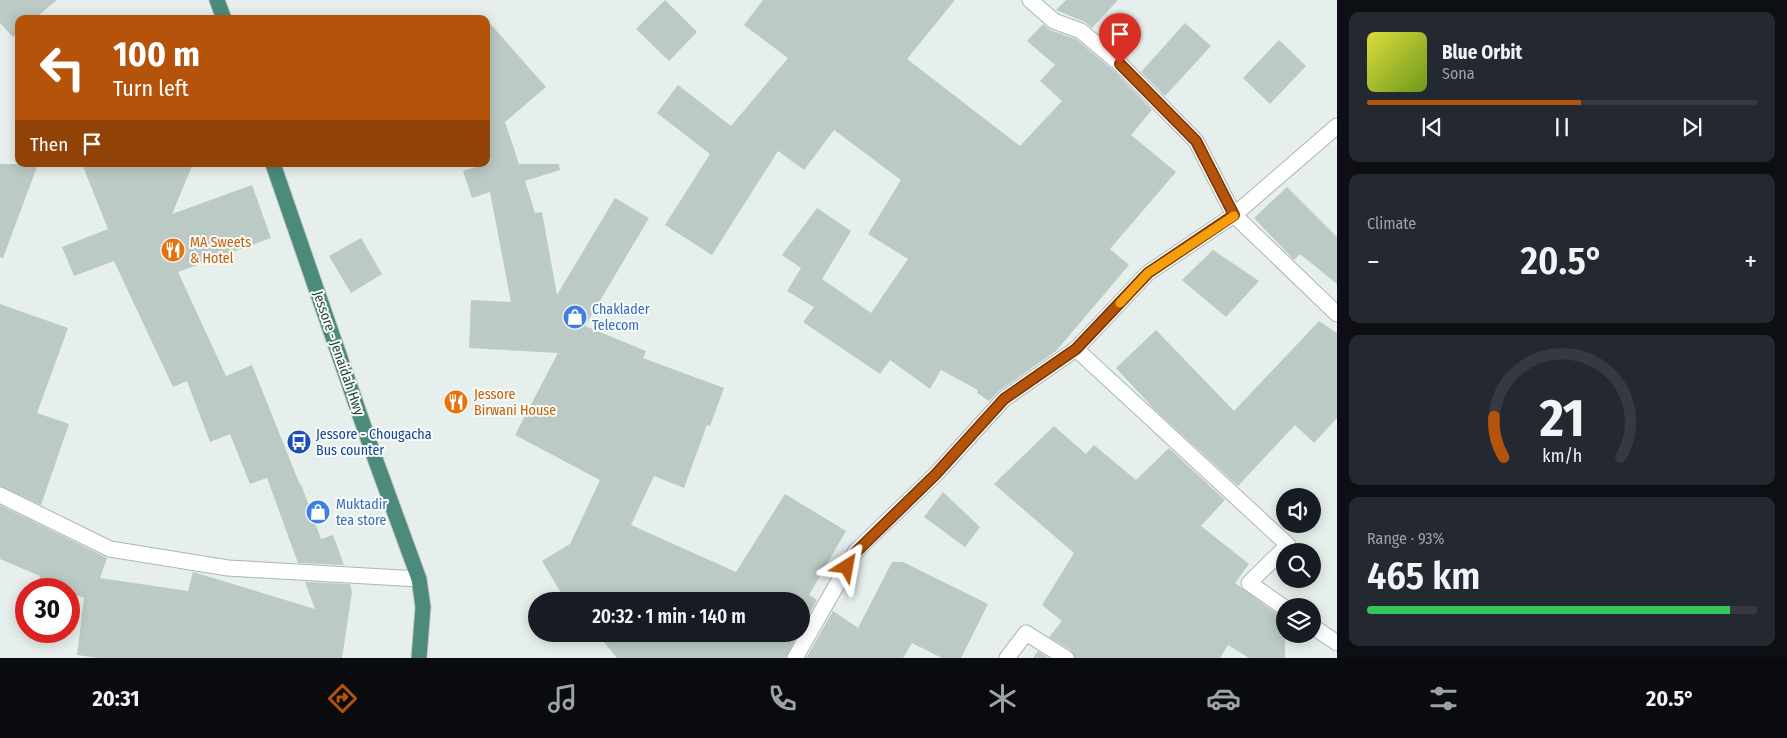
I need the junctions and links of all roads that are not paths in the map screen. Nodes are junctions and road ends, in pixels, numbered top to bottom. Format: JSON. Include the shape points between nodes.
{"nodes":[{"id":1,"x":217,"y":0,"type":"edge"},
{"id":2,"x":1030,"y":0,"type":"edge"},
{"id":3,"x":223,"y":15,"type":"edge"},
{"id":4,"x":1337,"y":126,"type":"edge"},
{"id":5,"x":274,"y":167,"type":"edge"},
{"id":6,"x":1234,"y":215,"type":"junction"},
{"id":7,"x":1337,"y":314,"type":"edge"},
{"id":8,"x":1076,"y":349,"type":"junction"},
{"id":9,"x":0,"y":494,"type":"edge"},
{"id":10,"x":419,"y":579,"type":"junction"},
{"id":11,"x":1276,"y":602,"type":"edge"},
{"id":12,"x":1321,"y":632,"type":"edge"},
{"id":13,"x":1337,"y":643,"type":"edge"},
{"id":14,"x":419,"y":658,"type":"edge"},
{"id":15,"x":795,"y":658,"type":"edge"},
{"id":16,"x":1007,"y":658,"type":"edge"},
{"id":17,"x":1066,"y":658,"type":"edge"}],
"edges":[{"from":1,"to":3,"type":"highway"},
{"from":2,"to":6,"type":"street","via":[[1054,21],[1081,31],[1120,64],[1196,141]]},
{"from":4,"to":6,"type":"street"},
{"from":5,"to":10,"type":"highway","name":"Jessore - Jenaidah Hwy"},
{"from":6,"to":7,"type":"street"},
{"from":6,"to":8,"type":"street","via":[[1148,273]]},
{"from":8,"to":11,"type":"street","via":[[1288,545],[1249,584]]},
{"from":8,"to":15,"type":"street","via":[[1004,399],[936,474],[856,552]]},
{"from":9,"to":10,"type":"street","via":[[110,548],[228,568]]},
{"from":10,"to":14,"type":"highway","name":"Jessore - Jenaidah Hwy","via":[[422,607]]},
{"from":12,"to":13,"type":"street"},
{"from":16,"to":17,"type":"street","via":[[1026,633]]}]}
